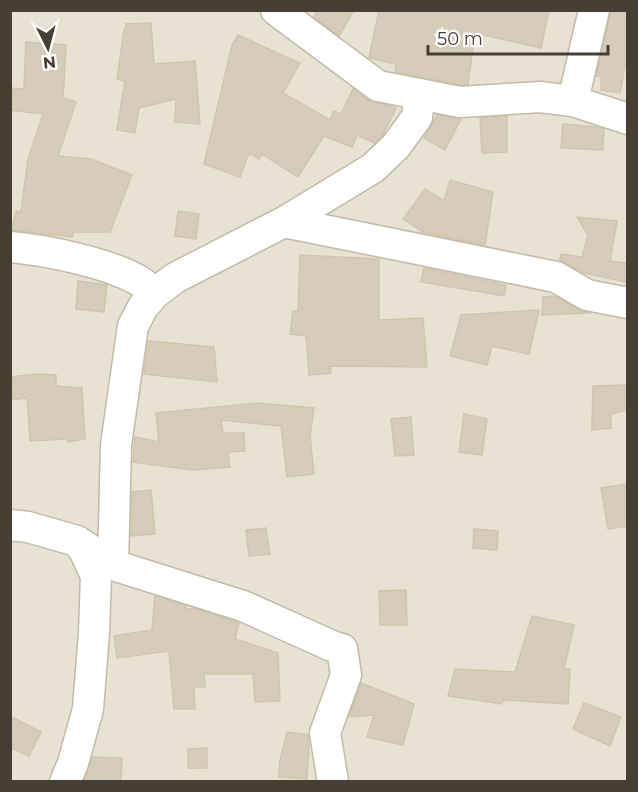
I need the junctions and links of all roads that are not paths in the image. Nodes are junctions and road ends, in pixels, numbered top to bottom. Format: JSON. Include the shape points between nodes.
{"nodes":[{"id":1,"x":276,"y":10,"type":"edge"},
{"id":2,"x":594,"y":10,"type":"edge"},
{"id":3,"x":420,"y":94,"type":"junction"},
{"id":4,"x":573,"y":101,"type":"junction"},
{"id":5,"x":627,"y":119,"type":"edge"},
{"id":6,"x":284,"y":222,"type":"junction"},
{"id":7,"x":10,"y":247,"type":"edge"},
{"id":8,"x":154,"y":294,"type":"junction"},
{"id":9,"x":627,"y":303,"type":"edge"},
{"id":10,"x":10,"y":525,"type":"edge"},
{"id":11,"x":77,"y":542,"type":"junction"},
{"id":12,"x":112,"y":566,"type":"junction"},
{"id":13,"x":65,"y":782,"type":"edge"},
{"id":14,"x":333,"y":782,"type":"edge"}],
"edges":[{"from":1,"to":3,"type":"street","via":[[378,86]]},
{"from":2,"to":4,"type":"street"},
{"from":3,"to":4,"type":"street","via":[[459,102],[540,97]]},
{"from":3,"to":6,"type":"street","via":[[417,117],[389,153],[373,168]]},
{"from":4,"to":5,"type":"street"},
{"from":6,"to":8,"type":"street","via":[[175,278]]},
{"from":6,"to":9,"type":"street","via":[[556,277],[587,295]]},
{"from":7,"to":8,"type":"street","via":[[39,249],[106,267],[141,282]]},
{"from":8,"to":12,"type":"street","via":[[133,326],[116,445]]},
{"from":10,"to":11,"type":"street"},
{"from":11,"to":12,"type":"street"},
{"from":11,"to":13,"type":"street","via":[[96,576],[94,633],[87,709]]},
{"from":12,"to":14,"type":"street","via":[[243,606],[342,649],[346,675],[325,733]]}]}
